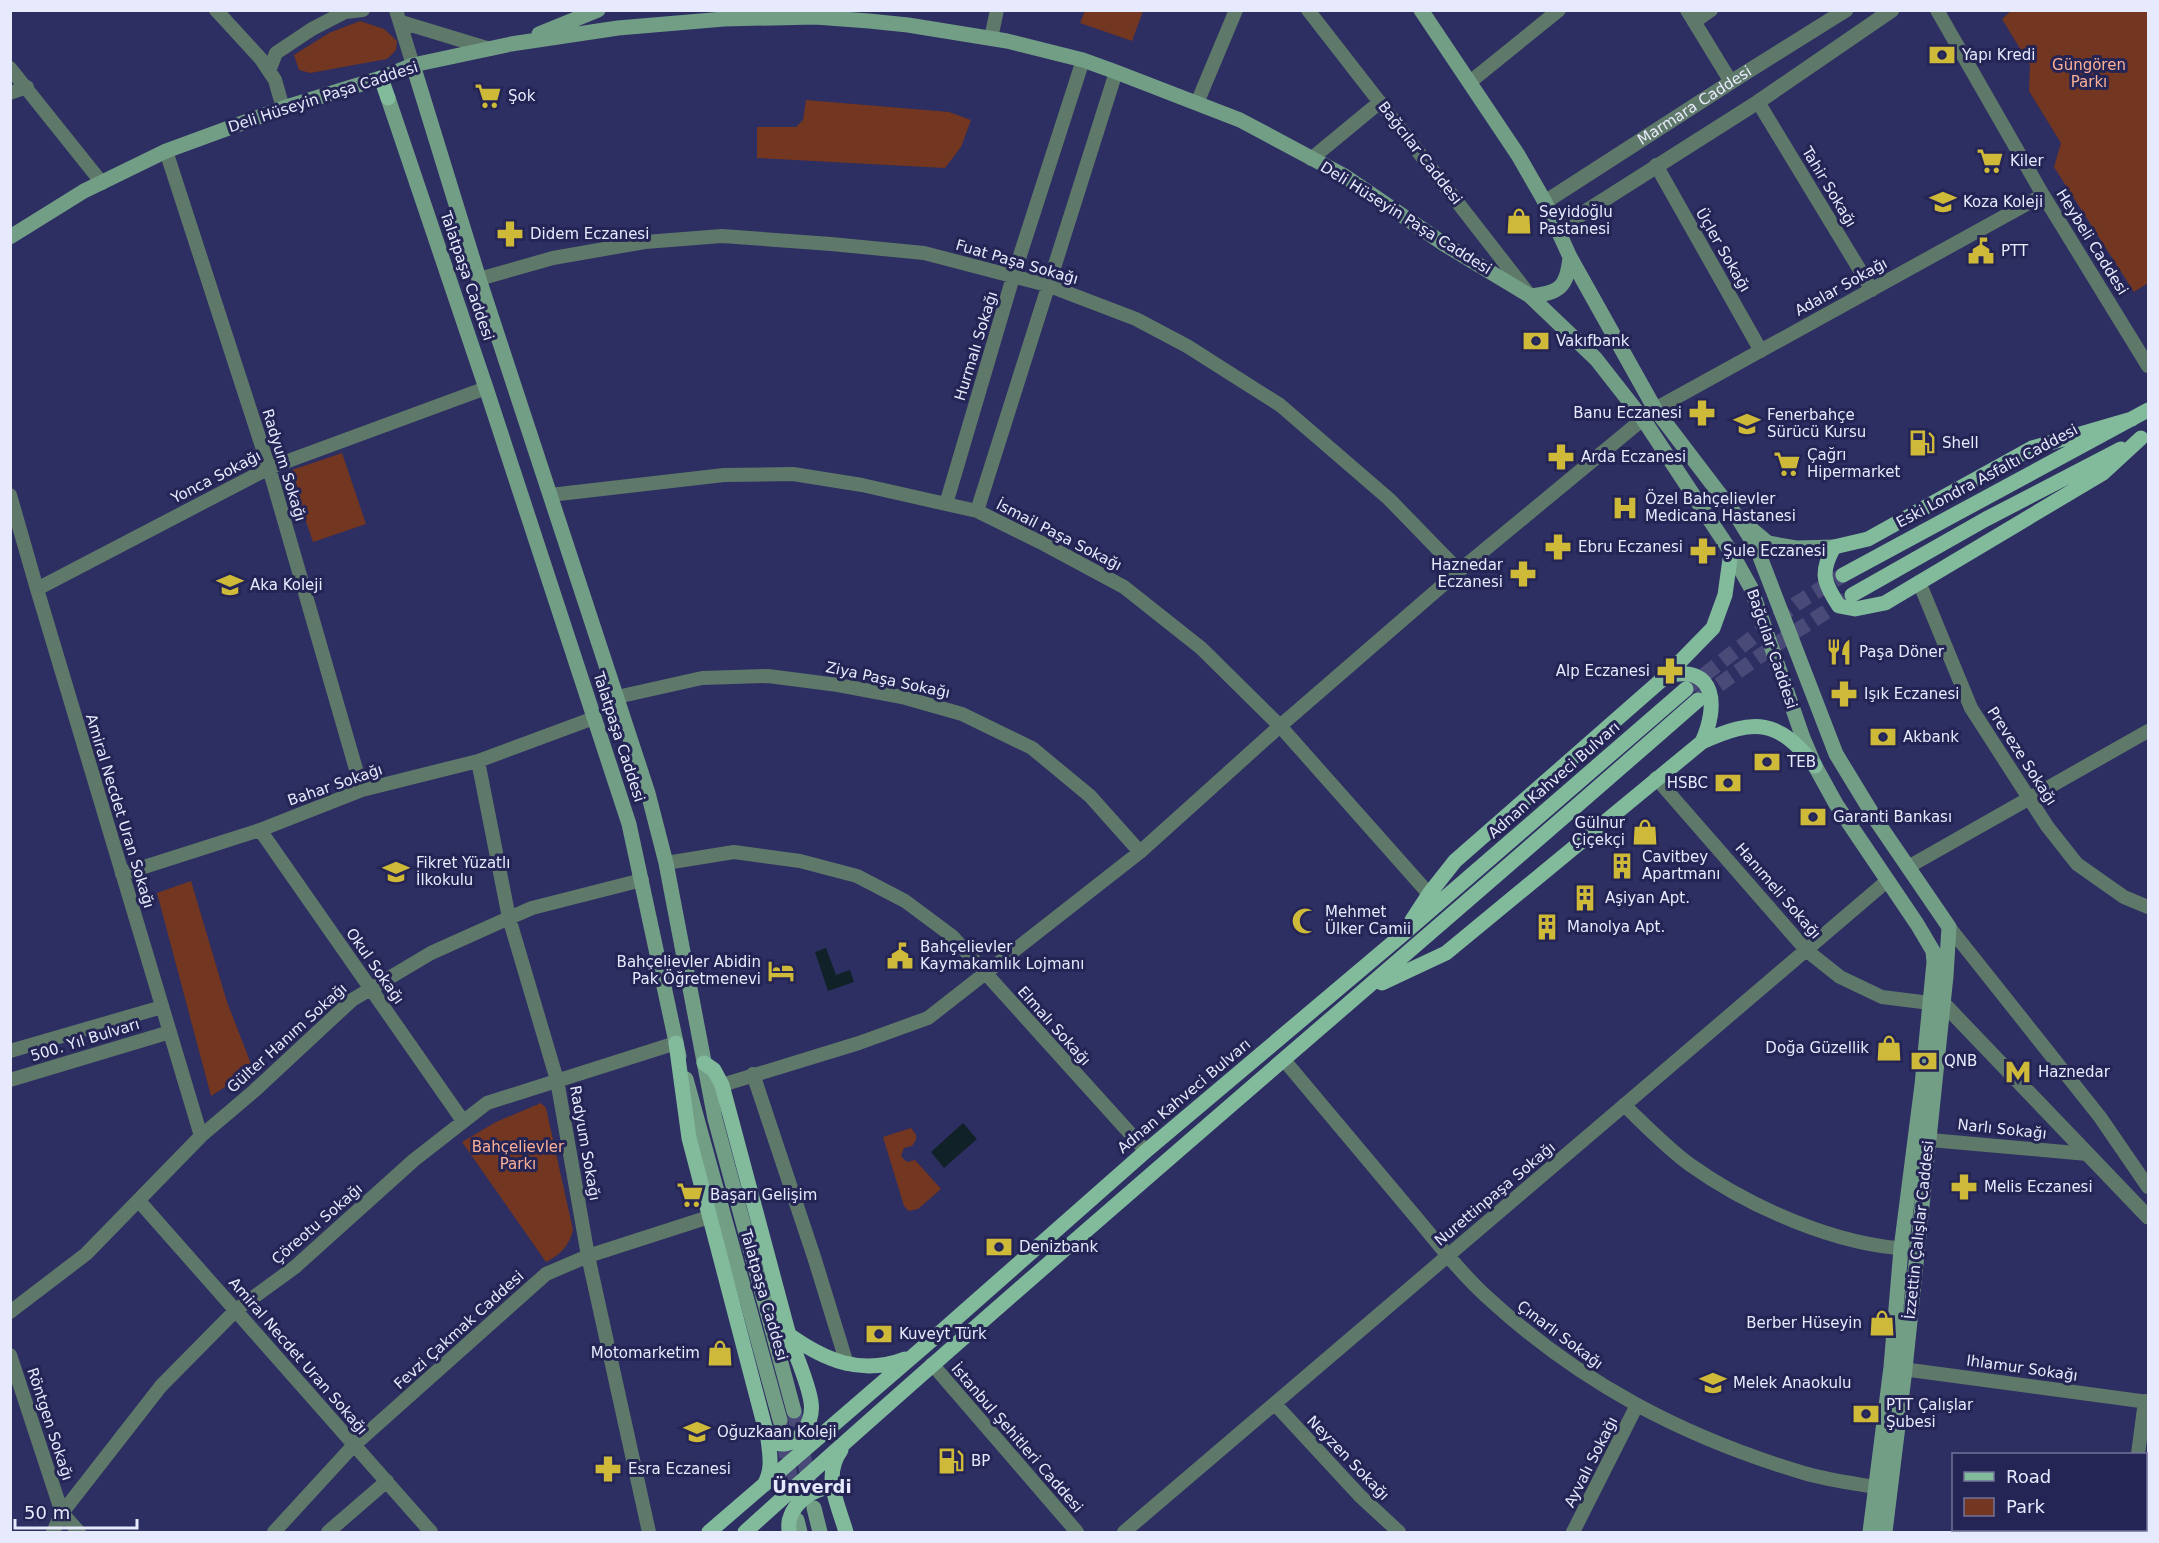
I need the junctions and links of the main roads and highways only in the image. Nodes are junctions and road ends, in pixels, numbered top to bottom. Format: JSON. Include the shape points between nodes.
{"nodes":[{"id":1,"x":598,"y":10,"type":"edge"},
{"id":2,"x":697,"y":10,"type":"edge"},
{"id":3,"x":1421,"y":10,"type":"edge"},
{"id":4,"x":867,"y":16,"type":"edge"},
{"id":5,"x":724,"y":19,"type":"junction"},
{"id":6,"x":512,"y":44,"type":"junction"},
{"id":7,"x":413,"y":65,"type":"junction"},
{"id":8,"x":381,"y":78,"type":"junction"},
{"id":9,"x":10,"y":237,"type":"edge"},
{"id":10,"x":1570,"y":257,"type":"junction"},
{"id":11,"x":1530,"y":296,"type":"junction"},
{"id":12,"x":2148,"y":410,"type":"edge"},
{"id":13,"x":2132,"y":419,"type":"junction"},
{"id":14,"x":2145,"y":436,"type":"edge"},
{"id":15,"x":1738,"y":518,"type":"junction"},
{"id":16,"x":1834,"y":547,"type":"junction"},
{"id":17,"x":1731,"y":552,"type":"junction"},
{"id":18,"x":1843,"y":575,"type":"tunnel mouth"},
{"id":19,"x":1852,"y":595,"type":"tunnel mouth"},
{"id":20,"x":1666,"y":676,"type":"junction"},
{"id":21,"x":1686,"y":689,"type":"tunnel mouth"},
{"id":22,"x":1698,"y":700,"type":"tunnel mouth"},
{"id":23,"x":1702,"y":742,"type":"junction"},
{"id":24,"x":1815,"y":766,"type":"junction"},
{"id":25,"x":1949,"y":927,"type":"joint"},
{"id":26,"x":1402,"y":935,"type":"junction"},
{"id":27,"x":1366,"y":991,"type":"junction"},
{"id":28,"x":1937,"y":1003,"type":"junction"},
{"id":29,"x":676,"y":1043,"type":"junction"},
{"id":30,"x":704,"y":1063,"type":"junction"},
{"id":31,"x":788,"y":1334,"type":"junction"},
{"id":32,"x":934,"y":1338,"type":"junction"},
{"id":33,"x":1898,"y":1368,"type":"junction"},
{"id":34,"x":794,"y":1411,"type":"tunnel mouth"},
{"id":35,"x":780,"y":1420,"type":"tunnel mouth"},
{"id":36,"x":851,"y":1437,"type":"junction"},
{"id":37,"x":768,"y":1439,"type":"junction"},
{"id":38,"x":762,"y":1488,"type":"junction"},
{"id":39,"x":834,"y":1492,"type":"junction"},
{"id":40,"x":814,"y":1508,"type":"dead end"},
{"id":41,"x":795,"y":1528,"type":"edge"},
{"id":42,"x":709,"y":1533,"type":"edge"},
{"id":43,"x":745,"y":1533,"type":"edge"},
{"id":44,"x":820,"y":1533,"type":"edge"},
{"id":45,"x":846,"y":1533,"type":"edge"},
{"id":46,"x":1870,"y":1533,"type":"edge"},
{"id":47,"x":1885,"y":1533,"type":"edge"}],
"edges":[{"from":1,"to":6,"type":"main road"},
{"from":2,"to":5,"type":"main road"},
{"from":3,"to":10,"type":"main road","name":"Bağcılar Caddesi","via":[[1518,155]]},
{"from":4,"to":5,"type":"main road","name":"Deli Hüseyin Paşa Caddesi"},
{"from":4,"to":11,"type":"main road","name":"Deli Hüseyin Paşa Caddesi","via":[[991,38],[1083,60],[1240,120],[1343,175],[1444,244]]},
{"from":5,"to":6,"type":"main road","name":"Deli Hüseyin Paşa Caddesi","via":[[618,28]]},
{"from":6,"to":7,"type":"main road","name":"Deli Hüseyin Paşa Caddesi"},
{"from":7,"to":8,"type":"main road","name":"Deli Hüseyin Paşa Caddesi"},
{"from":7,"to":30,"type":"main road","name":"Talatpaşa Caddesi","via":[[648,794],[666,863]]},
{"from":8,"to":9,"type":"main road","name":"Deli Hüseyin Paşa Caddesi","via":[[283,108],[166,151],[84,191]]},
{"from":8,"to":29,"type":"main road","name":"Talatpaşa Caddesi","via":[[629,824]]},
{"from":10,"to":11,"type":"main road","via":[[1565,282],[1558,290]]},
{"from":10,"to":15,"type":"main road","name":"Bağcılar Caddesi","via":[[1655,409]]},
{"from":11,"to":17,"type":"main road","name":"Bağcılar Caddesi","via":[[1596,359],[1643,419]]},
{"from":12,"to":13,"type":"main road","name":"Eski Londra Asfaltı Caddesi"},
{"from":13,"to":16,"type":"main road","via":[[2032,448],[1868,539]]},
{"from":13,"to":18,"type":"main road","name":"Eski Londra Asfaltı Caddesi"},
{"from":14,"to":16,"type":"main road","via":[[2103,472],[1885,603],[1855,609],[1839,606],[1823,576]]},
{"from":14,"to":19,"type":"main road"},
{"from":15,"to":16,"type":"main road","via":[[1768,543],[1796,548]]},
{"from":15,"to":25,"type":"main road","name":"Bağcılar Caddesi","via":[[1757,549],[1836,754]]},
{"from":17,"to":20,"type":"main road","via":[[1725,595],[1713,628]]},
{"from":17,"to":24,"type":"main road","name":"Bağcılar Caddesi","via":[[1751,588]]},
{"from":20,"to":23,"type":"main road","via":[[1695,674],[1710,690],[1708,729]]},
{"from":20,"to":26,"type":"main road","via":[[1455,861]]},
{"from":21,"to":26,"type":"main road","name":"Adnan Kahveci Bulvarı"},
{"from":22,"to":27,"type":"main road"},
{"from":23,"to":24,"type":"main road","via":[[1728,730],[1754,726],[1780,731],[1799,745]]},
{"from":23,"to":27,"type":"main road","via":[[1446,952]]},
{"from":24,"to":28,"type":"main road","name":"Bağcılar Caddesi","via":[[1933,951]]},
{"from":25,"to":28,"type":"main road","name":"İzzettin Çalışlar Caddesi"},
{"from":26,"to":32,"type":"main road","name":"Adnan Kahveci Bulvarı","via":[[1146,1151]]},
{"from":27,"to":36,"type":"main road"},
{"from":28,"to":33,"type":"main road","name":"İzzettin Çalışlar Caddesi"},
{"from":29,"to":35,"type":"main road","name":"Talatpaşa Caddesi"},
{"from":29,"to":37,"type":"main road","via":[[689,1138]]},
{"from":30,"to":31,"type":"main road","via":[[714,1070],[722,1085]]},
{"from":30,"to":34,"type":"main road","name":"Talatpaşa Caddesi","via":[[715,1119]]},
{"from":31,"to":32,"type":"main road","via":[[826,1358],[857,1366],[889,1365],[912,1356]]},
{"from":31,"to":37,"type":"main road","via":[[811,1403],[810,1419],[794,1441],[784,1444]]},
{"from":32,"to":38,"type":"main road","name":"Adnan Kahveci Bulvarı"},
{"from":33,"to":46,"type":"main road","name":"İzzettin Çalışlar Caddesi"},
{"from":33,"to":47,"type":"main road","name":"İzzettin Çalışlar Caddesi"},
{"from":36,"to":39,"type":"main road","via":[[834,1460]]},
{"from":36,"to":43,"type":"main road"},
{"from":37,"to":38,"type":"main road","via":[[771,1465]]},
{"from":38,"to":42,"type":"main road","name":"Adnan Kahveci Bulvarı"},
{"from":39,"to":41,"type":"main road","via":[[825,1487],[809,1494],[789,1519]]},
{"from":39,"to":45,"type":"main road"},
{"from":40,"to":44,"type":"main road"}]}
